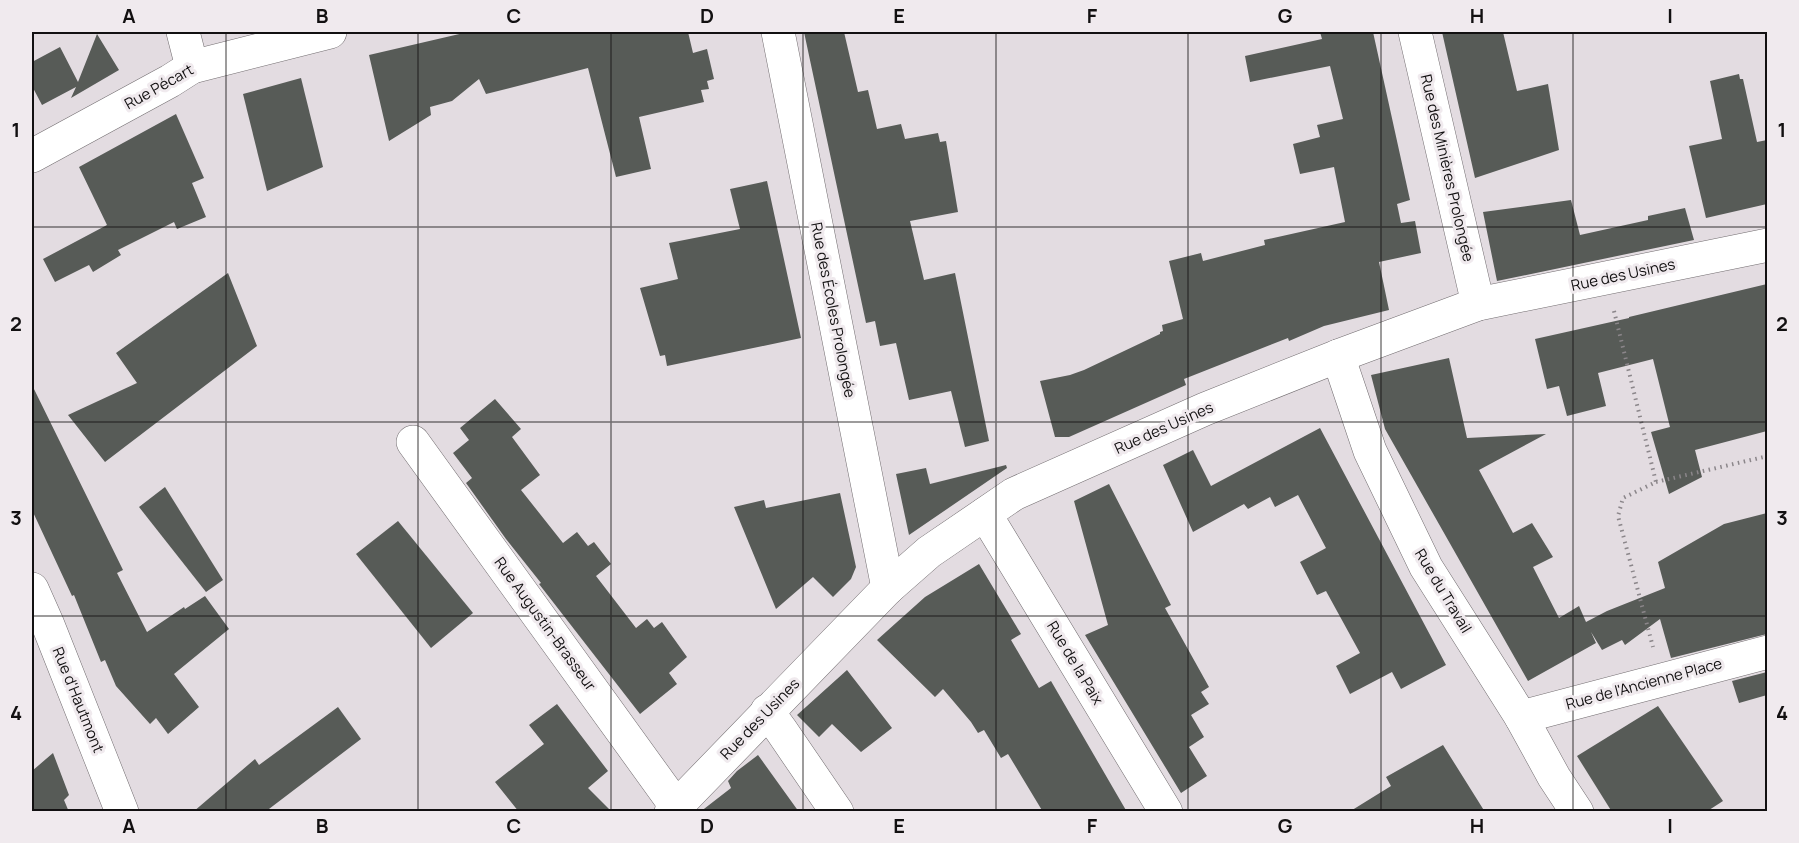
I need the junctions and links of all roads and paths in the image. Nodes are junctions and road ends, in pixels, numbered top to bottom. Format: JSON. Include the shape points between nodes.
{"nodes":[{"id":1,"x":183,"y":32,"type":"edge"},
{"id":2,"x":330,"y":32,"type":"edge"},
{"id":3,"x":778,"y":32,"type":"edge"},
{"id":4,"x":1415,"y":32,"type":"edge"},
{"id":5,"x":192,"y":67,"type":"junction"},
{"id":6,"x":32,"y":156,"type":"edge"},
{"id":7,"x":1767,"y":245,"type":"edge"},
{"id":8,"x":1606,"y":278,"type":"junction"},
{"id":9,"x":1478,"y":304,"type":"junction"},
{"id":10,"x":1338,"y":356,"type":"junction"},
{"id":11,"x":413,"y":442,"type":"dead end"},
{"id":12,"x":1767,"y":456,"type":"edge"},
{"id":13,"x":1656,"y":482,"type":"junction"},
{"id":14,"x":985,"y":514,"type":"junction"},
{"id":15,"x":888,"y":588,"type":"junction"},
{"id":16,"x":32,"y":589,"type":"edge"},
{"id":17,"x":1767,"y":652,"type":"edge"},
{"id":18,"x":1662,"y":679,"type":"junction"},
{"id":19,"x":767,"y":711,"type":"junction"},
{"id":20,"x":1521,"y":717,"type":"junction"},
{"id":21,"x":674,"y":809,"type":"edge"},
{"id":22,"x":122,"y":812,"type":"edge"},
{"id":23,"x":837,"y":812,"type":"edge"},
{"id":24,"x":1166,"y":812,"type":"edge"},
{"id":25,"x":1577,"y":812,"type":"edge"}],
"edges":[{"from":1,"to":5,"type":"street"},
{"from":2,"to":5,"type":"street","name":"Rue Pécart"},
{"from":3,"to":15,"type":"street","name":"Rue des Écoles Prolongée"},
{"from":4,"to":9,"type":"street","name":"Rue des Minières Prolongée"},
{"from":5,"to":6,"type":"street","name":"Rue Pécart"},
{"from":7,"to":8,"type":"street","name":"Rue des Usines"},
{"from":8,"to":9,"type":"street","name":"Rue des Usines"},
{"from":8,"to":13,"type":"path"},
{"from":9,"to":10,"type":"street","name":"Rue des Usines"},
{"from":10,"to":14,"type":"street","name":"Rue des Usines","via":[[1205,409],[1014,494]]},
{"from":10,"to":20,"type":"street","name":"Rue du Travail","via":[[1370,451],[1426,567]]},
{"from":11,"to":21,"type":"street","name":"Rue Augustin-Brasseur"},
{"from":12,"to":13,"type":"path"},
{"from":13,"to":18,"type":"path","via":[[1623,498],[1618,516]]},
{"from":14,"to":15,"type":"street","name":"Rue des Usines","via":[[929,552]]},
{"from":14,"to":24,"type":"street","name":"Rue de la Paix"},
{"from":15,"to":19,"type":"street","name":"Rue des Usines"},
{"from":16,"to":22,"type":"street","name":"Rue d'Hautmont"},
{"from":17,"to":18,"type":"street","name":"Rue de l'Ancienne Place"},
{"from":18,"to":20,"type":"street","name":"Rue de l'Ancienne Place"},
{"from":19,"to":21,"type":"street","name":"Rue des Usines"},
{"from":19,"to":23,"type":"street"},
{"from":20,"to":25,"type":"street","name":"Rue du Travail"}]}
